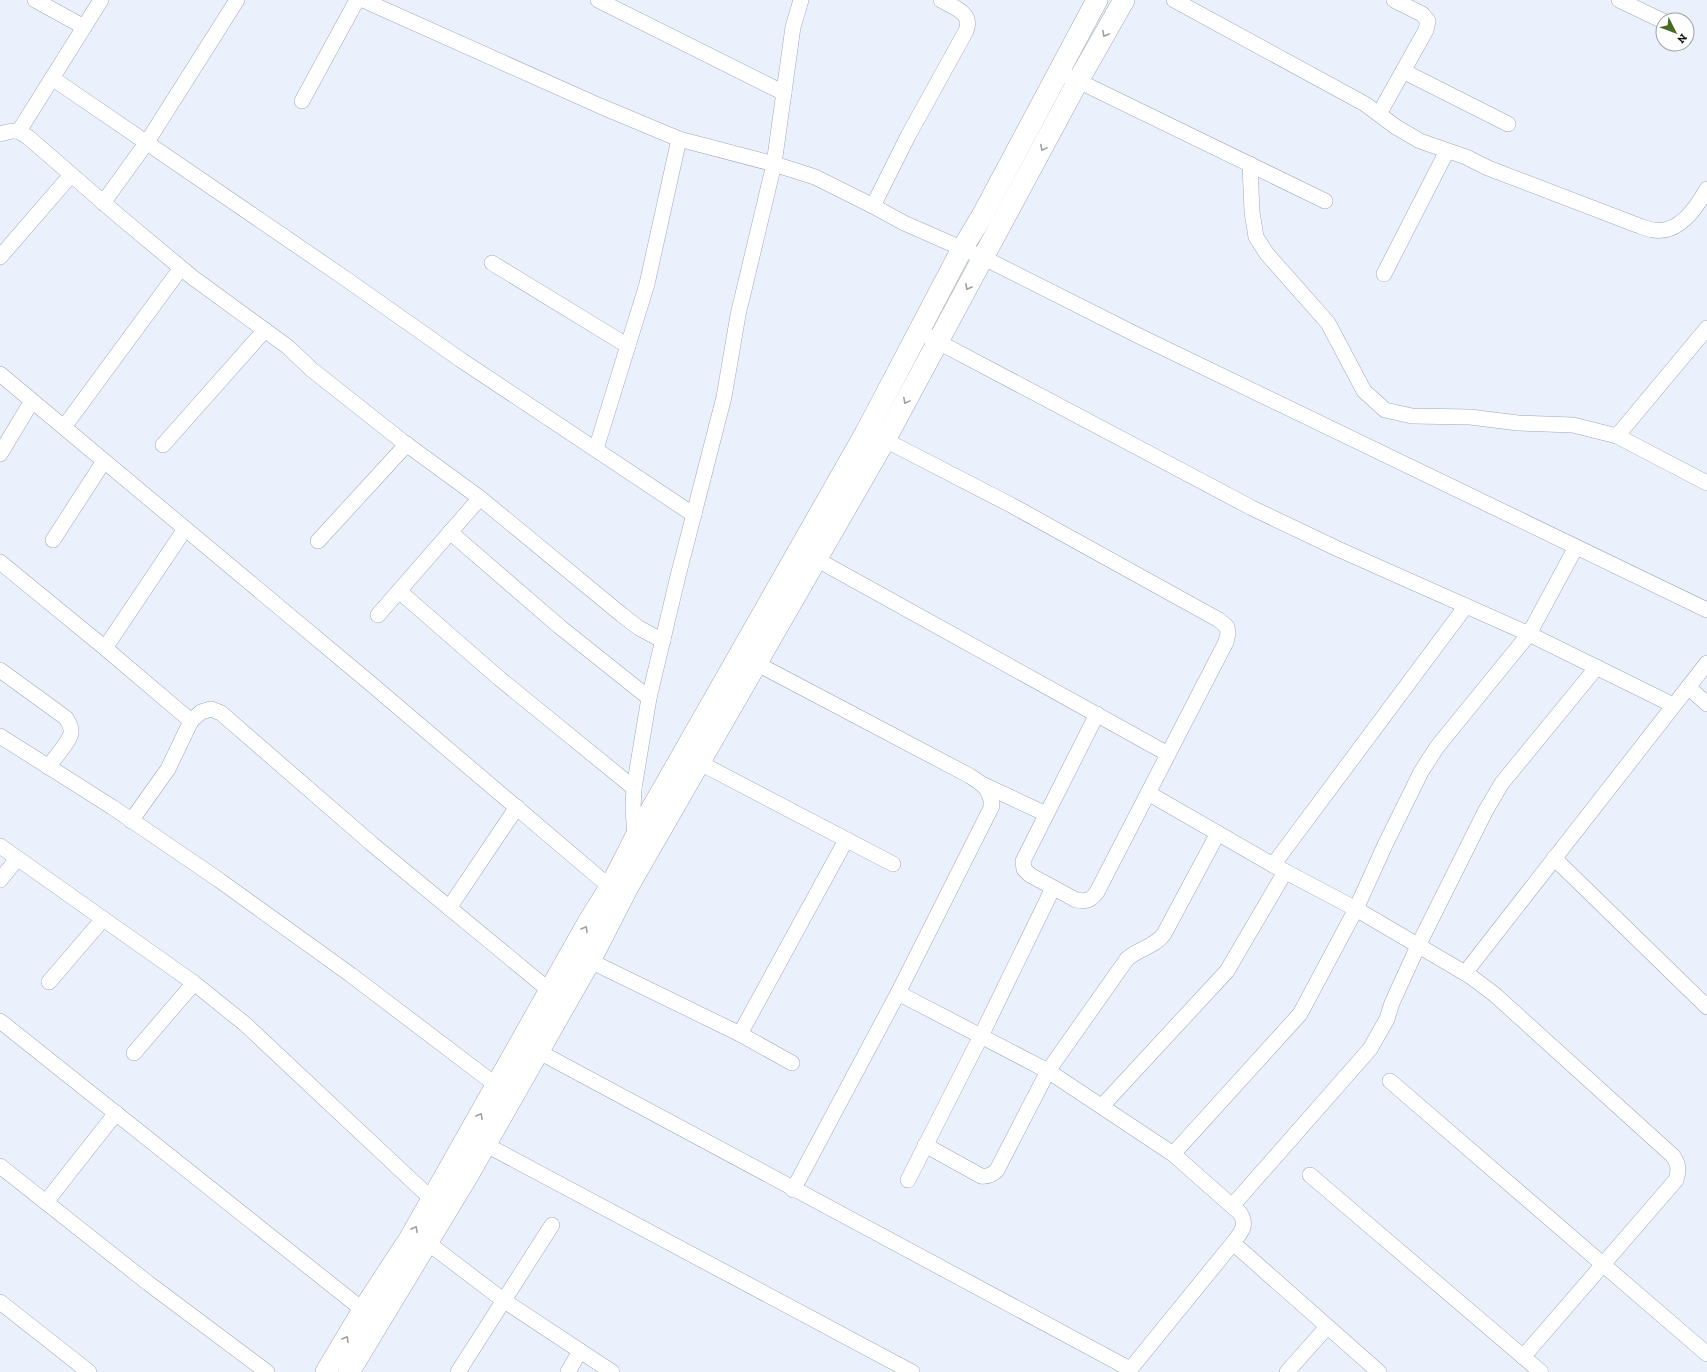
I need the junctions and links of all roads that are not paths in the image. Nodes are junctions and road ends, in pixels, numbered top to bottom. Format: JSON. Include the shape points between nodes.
{"nodes":[{"id":1,"x":35,"y":0,"type":"edge"},
{"id":2,"x":101,"y":0,"type":"edge"},
{"id":3,"x":237,"y":0,"type":"edge"},
{"id":4,"x":357,"y":0,"type":"edge"},
{"id":5,"x":363,"y":0,"type":"edge"},
{"id":6,"x":598,"y":0,"type":"edge"},
{"id":7,"x":801,"y":0,"type":"edge"},
{"id":8,"x":941,"y":0,"type":"edge"},
{"id":9,"x":1097,"y":0,"type":"edge"},
{"id":10,"x":1124,"y":0,"type":"edge"},
{"id":11,"x":1174,"y":0,"type":"edge"},
{"id":12,"x":1394,"y":0,"type":"edge"},
{"id":13,"x":1619,"y":0,"type":"edge"},
{"id":14,"x":1655,"y":17,"type":"edge"},
{"id":15,"x":84,"y":27,"type":"junction"},
{"id":16,"x":1403,"y":71,"type":"junction"},
{"id":17,"x":1059,"y":72,"type":"junction"},
{"id":18,"x":52,"y":78,"type":"junction"},
{"id":19,"x":1078,"y":81,"type":"junction"},
{"id":20,"x":784,"y":93,"type":"junction"},
{"id":21,"x":302,"y":101,"type":"dead end"},
{"id":22,"x":1378,"y":114,"type":"junction"},
{"id":23,"x":1508,"y":124,"type":"dead end"},
{"id":24,"x":19,"y":131,"type":"junction"},
{"id":25,"x":0,"y":134,"type":"edge"},
{"id":26,"x":679,"y":139,"type":"junction"},
{"id":27,"x":146,"y":142,"type":"junction"},
{"id":28,"x":1448,"y":151,"type":"junction"},
{"id":29,"x":774,"y":164,"type":"junction"},
{"id":30,"x":1250,"y":164,"type":"junction"},
{"id":31,"x":71,"y":175,"type":"junction"},
{"id":32,"x":1707,"y":189,"type":"edge"},
{"id":33,"x":1325,"y":201,"type":"dead end"},
{"id":34,"x":103,"y":202,"type":"junction"},
{"id":35,"x":873,"y":206,"type":"junction"},
{"id":36,"x":962,"y":249,"type":"junction"},
{"id":37,"x":0,"y":258,"type":"edge"},
{"id":38,"x":984,"y":258,"type":"junction"},
{"id":39,"x":492,"y":262,"type":"dead end"},
{"id":40,"x":181,"y":268,"type":"junction"},
{"id":41,"x":1384,"y":274,"type":"dead end"},
{"id":42,"x":1707,"y":328,"type":"edge"},
{"id":43,"x":265,"y":330,"type":"junction"},
{"id":44,"x":920,"y":332,"type":"junction"},
{"id":45,"x":938,"y":343,"type":"junction"},
{"id":46,"x":628,"y":346,"type":"junction"},
{"id":47,"x":0,"y":374,"type":"edge"},
{"id":48,"x":32,"y":401,"type":"junction"},
{"id":49,"x":64,"y":428,"type":"junction"},
{"id":50,"x":1618,"y":436,"type":"junction"},
{"id":51,"x":886,"y":440,"type":"junction"},
{"id":52,"x":407,"y":444,"type":"junction"},
{"id":53,"x":163,"y":446,"type":"dead end"},
{"id":54,"x":596,"y":449,"type":"junction"},
{"id":55,"x":0,"y":454,"type":"edge"},
{"id":56,"x":104,"y":461,"type":"junction"},
{"id":57,"x":1707,"y":483,"type":"edge"},
{"id":58,"x":480,"y":498,"type":"junction"},
{"id":59,"x":694,"y":515,"type":"junction"},
{"id":60,"x":185,"y":529,"type":"junction"},
{"id":61,"x":450,"y":532,"type":"junction"},
{"id":62,"x":53,"y":540,"type":"dead end"},
{"id":63,"x":318,"y":541,"type":"dead end"},
{"id":64,"x":1576,"y":547,"type":"junction"},
{"id":65,"x":799,"y":550,"type":"junction"},
{"id":66,"x":818,"y":560,"type":"junction"},
{"id":67,"x":0,"y":562,"type":"edge"},
{"id":68,"x":399,"y":591,"type":"junction"},
{"id":69,"x":1466,"y":606,"type":"junction"},
{"id":70,"x":1707,"y":610,"type":"edge"},
{"id":71,"x":378,"y":615,"type":"dead end"},
{"id":72,"x":1529,"y":634,"type":"junction"},
{"id":73,"x":663,"y":641,"type":"junction"},
{"id":74,"x":105,"y":648,"type":"junction"},
{"id":75,"x":748,"y":659,"type":"junction"},
{"id":76,"x":1707,"y":663,"type":"edge"},
{"id":77,"x":1597,"y":667,"type":"junction"},
{"id":78,"x":0,"y":670,"type":"edge"},
{"id":79,"x":1688,"y":687,"type":"junction"},
{"id":80,"x":649,"y":698,"type":"junction"},
{"id":81,"x":1707,"y":704,"type":"edge"},
{"id":82,"x":1673,"y":705,"type":"junction"},
{"id":83,"x":1097,"y":714,"type":"junction"},
{"id":84,"x":191,"y":721,"type":"junction"},
{"id":85,"x":0,"y":736,"type":"edge"},
{"id":86,"x":1168,"y":754,"type":"junction"},
{"id":87,"x":700,"y":763,"type":"junction"},
{"id":88,"x":48,"y":767,"type":"junction"},
{"id":89,"x":984,"y":785,"type":"junction"},
{"id":90,"x":634,"y":788,"type":"junction"},
{"id":91,"x":1148,"y":793,"type":"junction"},
{"id":92,"x":518,"y":807,"type":"junction"},
{"id":93,"x":1046,"y":814,"type":"junction"},
{"id":94,"x":131,"y":820,"type":"junction"},
{"id":95,"x":1218,"y":833,"type":"junction"},
{"id":96,"x":635,"y":838,"type":"junction"},
{"id":97,"x":846,"y":840,"type":"junction"},
{"id":98,"x":0,"y":846,"type":"edge"},
{"id":99,"x":1554,"y":858,"type":"junction"},
{"id":100,"x":17,"y":859,"type":"junction"},
{"id":101,"x":643,"y":861,"type":"junction"},
{"id":102,"x":893,"y":864,"type":"dead end"},
{"id":103,"x":1279,"y":868,"type":"junction"},
{"id":104,"x":0,"y":880,"type":"edge"},
{"id":105,"x":610,"y":887,"type":"junction"},
{"id":106,"x":1053,"y":888,"type":"junction"},
{"id":107,"x":449,"y":908,"type":"junction"},
{"id":108,"x":1356,"y":909,"type":"junction"},
{"id":109,"x":103,"y":919,"type":"junction"},
{"id":110,"x":1418,"y":946,"type":"junction"},
{"id":111,"x":581,"y":957,"type":"junction"},
{"id":112,"x":1465,"y":973,"type":"junction"},
{"id":113,"x":49,"y":982,"type":"dead end"},
{"id":114,"x":194,"y":983,"type":"junction"},
{"id":115,"x":550,"y":990,"type":"junction"},
{"id":116,"x":898,"y":993,"type":"junction"},
{"id":117,"x":1707,"y":1007,"type":"edge"},
{"id":118,"x":0,"y":1021,"type":"edge"},
{"id":119,"x":740,"y":1034,"type":"junction"},
{"id":120,"x":981,"y":1036,"type":"junction"},
{"id":121,"x":529,"y":1047,"type":"junction"},
{"id":122,"x":134,"y":1053,"type":"dead end"},
{"id":123,"x":792,"y":1062,"type":"dead end"},
{"id":124,"x":1048,"y":1071,"type":"junction"},
{"id":125,"x":1390,"y":1081,"type":"dead end"},
{"id":126,"x":496,"y":1085,"type":"junction"},
{"id":127,"x":1102,"y":1106,"type":"junction"},
{"id":128,"x":116,"y":1113,"type":"junction"},
{"id":129,"x":477,"y":1140,"type":"junction"},
{"id":130,"x":925,"y":1145,"type":"junction"},
{"id":131,"x":1174,"y":1154,"type":"junction"},
{"id":132,"x":0,"y":1166,"type":"edge"},
{"id":133,"x":1310,"y":1174,"type":"dead end"},
{"id":134,"x":908,"y":1180,"type":"dead end"},
{"id":135,"x":793,"y":1190,"type":"junction"},
{"id":136,"x":46,"y":1202,"type":"junction"},
{"id":137,"x":439,"y":1206,"type":"junction"},
{"id":138,"x":1232,"y":1206,"type":"junction"},
{"id":139,"x":552,"y":1225,"type":"dead end"},
{"id":140,"x":428,"y":1243,"type":"junction"},
{"id":141,"x":1233,"y":1243,"type":"junction"},
{"id":142,"x":1603,"y":1265,"type":"junction"},
{"id":143,"x":503,"y":1300,"type":"junction"},
{"id":144,"x":0,"y":1302,"type":"edge"},
{"id":145,"x":363,"y":1310,"type":"junction"},
{"id":146,"x":1327,"y":1327,"type":"junction"},
{"id":147,"x":580,"y":1351,"type":"junction"},
{"id":148,"x":1707,"y":1354,"type":"edge"},
{"id":149,"x":1523,"y":1356,"type":"junction"},
{"id":150,"x":1129,"y":1371,"type":"edge"},
{"id":151,"x":89,"y":1372,"type":"edge"},
{"id":152,"x":268,"y":1372,"type":"edge"},
{"id":153,"x":326,"y":1372,"type":"edge"},
{"id":154,"x":349,"y":1372,"type":"edge"},
{"id":155,"x":458,"y":1372,"type":"edge"},
{"id":156,"x":568,"y":1372,"type":"edge"},
{"id":157,"x":612,"y":1372,"type":"edge"},
{"id":158,"x":912,"y":1372,"type":"edge"},
{"id":159,"x":1287,"y":1372,"type":"edge"},
{"id":160,"x":1379,"y":1372,"type":"edge"},
{"id":161,"x":1541,"y":1372,"type":"edge"}],
"edges":[{"from":1,"to":15,"type":"street"},
{"from":2,"to":15,"type":"street"},
{"from":3,"to":27,"type":"street"},
{"from":4,"to":21,"type":"street"},
{"from":5,"to":26,"type":"street"},
{"from":6,"to":20,"type":"street"},
{"from":7,"to":20,"type":"street","via":[[793,27]]},
{"from":8,"to":35,"type":"street","via":[[962,12],[969,24]]},
{"from":9,"to":17,"type":"main road"},
{"from":10,"to":19,"type":"main road","one_way":true},
{"from":11,"to":22,"type":"street","via":[[1348,94]]},
{"from":12,"to":16,"type":"street","via":[[1422,14],[1428,21],[1426,30]]},
{"from":13,"to":14,"type":"street"},
{"from":15,"to":18,"type":"street"},
{"from":16,"to":22,"type":"street"},
{"from":16,"to":23,"type":"street"},
{"from":17,"to":19,"type":"street"},
{"from":17,"to":36,"type":"main road"},
{"from":18,"to":24,"type":"street"},
{"from":18,"to":27,"type":"street"},
{"from":19,"to":30,"type":"street"},
{"from":19,"to":38,"type":"main road","one_way":true},
{"from":20,"to":29,"type":"street"},
{"from":22,"to":28,"type":"street","via":[[1420,140]]},
{"from":24,"to":25,"type":"street","via":[[12,130]]},
{"from":24,"to":31,"type":"street"},
{"from":26,"to":29,"type":"street"},
{"from":26,"to":46,"type":"street","via":[[647,284]]},
{"from":27,"to":34,"type":"street"},
{"from":27,"to":54,"type":"street"},
{"from":28,"to":32,"type":"street","via":[[1657,231],[1671,228],[1686,219]]},
{"from":28,"to":41,"type":"street"},
{"from":29,"to":35,"type":"street","via":[[815,178]]},
{"from":29,"to":59,"type":"street","via":[[738,315],[724,397]]},
{"from":30,"to":33,"type":"street"},
{"from":30,"to":50,"type":"street","via":[[1256,237],[1267,254],[1328,323],[1364,391],[1386,410],[1412,416],[1470,416],[1518,423],[1573,425]]},
{"from":31,"to":34,"type":"street"},
{"from":31,"to":37,"type":"street"},
{"from":34,"to":40,"type":"street"},
{"from":35,"to":36,"type":"street"},
{"from":36,"to":38,"type":"street"},
{"from":36,"to":44,"type":"main road"},
{"from":38,"to":45,"type":"main road","one_way":true},
{"from":38,"to":64,"type":"street","via":[[1139,336]]},
{"from":39,"to":46,"type":"street"},
{"from":40,"to":43,"type":"street"},
{"from":40,"to":49,"type":"street"},
{"from":42,"to":50,"type":"street"},
{"from":43,"to":52,"type":"street"},
{"from":43,"to":53,"type":"street"},
{"from":44,"to":45,"type":"street"},
{"from":44,"to":65,"type":"main road"},
{"from":45,"to":51,"type":"main road","one_way":true},
{"from":45,"to":69,"type":"street","via":[[1252,508]]},
{"from":46,"to":54,"type":"street"},
{"from":47,"to":48,"type":"street"},
{"from":48,"to":49,"type":"street"},
{"from":48,"to":55,"type":"street"},
{"from":49,"to":56,"type":"street"},
{"from":50,"to":57,"type":"street"},
{"from":51,"to":66,"type":"main road"},
{"from":51,"to":86,"type":"street","via":[[1018,508],[1219,620],[1227,627],[1226,642]]},
{"from":52,"to":58,"type":"street"},
{"from":52,"to":63,"type":"street"},
{"from":54,"to":59,"type":"street"},
{"from":56,"to":60,"type":"street"},
{"from":56,"to":62,"type":"street"},
{"from":58,"to":61,"type":"street"},
{"from":58,"to":73,"type":"street","via":[[622,615]]},
{"from":59,"to":73,"type":"street"},
{"from":60,"to":74,"type":"street"},
{"from":60,"to":92,"type":"street"},
{"from":61,"to":68,"type":"street"},
{"from":61,"to":80,"type":"street","via":[[560,627]]},
{"from":64,"to":70,"type":"street"},
{"from":64,"to":72,"type":"street"},
{"from":65,"to":66,"type":"street"},
{"from":65,"to":75,"type":"main road"},
{"from":66,"to":75,"type":"main road"},
{"from":66,"to":83,"type":"street"},
{"from":67,"to":74,"type":"street"},
{"from":68,"to":71,"type":"street"},
{"from":68,"to":90,"type":"street","via":[[500,680]]},
{"from":69,"to":72,"type":"street"},
{"from":69,"to":103,"type":"street"},
{"from":72,"to":77,"type":"street"},
{"from":72,"to":108,"type":"street","via":[[1437,747],[1425,766]]},
{"from":73,"to":80,"type":"street"},
{"from":74,"to":84,"type":"street"},
{"from":75,"to":87,"type":"main road"},
{"from":75,"to":89,"type":"street"},
{"from":75,"to":96,"type":"main road"},
{"from":76,"to":79,"type":"street"},
{"from":77,"to":82,"type":"street"},
{"from":77,"to":110,"type":"street","via":[[1502,783]]},
{"from":78,"to":88,"type":"street","via":[[66,718],[70,725],[71,733],[68,740]]},
{"from":79,"to":81,"type":"street"},
{"from":79,"to":82,"type":"street"},
{"from":80,"to":90,"type":"street"},
{"from":82,"to":99,"type":"street"},
{"from":83,"to":86,"type":"street"},
{"from":83,"to":93,"type":"street"},
{"from":84,"to":94,"type":"street","via":[[168,769]]},
{"from":84,"to":107,"type":"street","via":[[206,710],[221,713]]},
{"from":85,"to":88,"type":"street"},
{"from":86,"to":91,"type":"street"},
{"from":87,"to":97,"type":"street"},
{"from":87,"to":101,"type":"main road"},
{"from":88,"to":94,"type":"street"},
{"from":89,"to":93,"type":"street"},
{"from":89,"to":116,"type":"street","via":[[991,795],[992,806]]},
{"from":90,"to":96,"type":"street"},
{"from":91,"to":95,"type":"street"},
{"from":91,"to":106,"type":"street","via":[[1092,899],[1085,902],[1076,900]]},
{"from":92,"to":105,"type":"street"},
{"from":92,"to":107,"type":"street"},
{"from":93,"to":106,"type":"street","via":[[1023,861],[1024,869],[1030,875]]},
{"from":94,"to":126,"type":"street","via":[[344,970]]},
{"from":95,"to":103,"type":"street"},
{"from":95,"to":124,"type":"street","via":[[1160,940],[1127,959]]},
{"from":96,"to":101,"type":"street"},
{"from":96,"to":105,"type":"main road"},
{"from":97,"to":102,"type":"street"},
{"from":97,"to":119,"type":"street"},
{"from":98,"to":100,"type":"street"},
{"from":99,"to":112,"type":"street"},
{"from":99,"to":117,"type":"street"},
{"from":100,"to":104,"type":"street"},
{"from":100,"to":109,"type":"street"},
{"from":101,"to":111,"type":"main road"},
{"from":103,"to":108,"type":"street"},
{"from":103,"to":127,"type":"street","via":[[1227,971]]},
{"from":111,"to":105,"type":"main road","one_way":true},
{"from":106,"to":120,"type":"street"},
{"from":107,"to":115,"type":"street"},
{"from":108,"to":110,"type":"street"},
{"from":108,"to":131,"type":"street","via":[[1300,1014]]},
{"from":109,"to":113,"type":"street"},
{"from":109,"to":114,"type":"street"},
{"from":110,"to":112,"type":"street"},
{"from":110,"to":138,"type":"street","via":[[1387,1019],[1370,1049]]},
{"from":111,"to":115,"type":"main road"},
{"from":111,"to":119,"type":"street"},
{"from":111,"to":121,"type":"main road"},
{"from":112,"to":142,"type":"street","via":[[1494,994],[1678,1163],[1676,1180]]},
{"from":114,"to":122,"type":"street"},
{"from":114,"to":137,"type":"street","via":[[245,1024]]},
{"from":115,"to":121,"type":"main road"},
{"from":116,"to":120,"type":"street"},
{"from":116,"to":135,"type":"street"},
{"from":118,"to":128,"type":"street"},
{"from":119,"to":123,"type":"street"},
{"from":120,"to":124,"type":"street"},
{"from":120,"to":130,"type":"street"},
{"from":121,"to":126,"type":"main road"},
{"from":121,"to":129,"type":"main road"},
{"from":121,"to":135,"type":"street"},
{"from":124,"to":127,"type":"street"},
{"from":124,"to":130,"type":"street","via":[[993,1174],[981,1176]]},
{"from":125,"to":142,"type":"street"},
{"from":129,"to":126,"type":"main road","one_way":true},
{"from":127,"to":131,"type":"street"},
{"from":128,"to":136,"type":"street"},
{"from":128,"to":145,"type":"street"},
{"from":129,"to":137,"type":"main road"},
{"from":129,"to":158,"type":"street"},
{"from":130,"to":134,"type":"street"},
{"from":131,"to":138,"type":"street"},
{"from":132,"to":136,"type":"street"},
{"from":133,"to":149,"type":"street"},
{"from":135,"to":150,"type":"street","via":[[922,1257]]},
{"from":136,"to":152,"type":"street","via":[[148,1283]]},
{"from":137,"to":140,"type":"main road"},
{"from":145,"to":137,"type":"main road","one_way":true,"via":[[410,1238]]},
{"from":138,"to":141,"type":"street","via":[[1244,1220],[1244,1228]]},
{"from":139,"to":143,"type":"street"},
{"from":140,"to":143,"type":"street"},
{"from":140,"to":154,"type":"main road"},
{"from":141,"to":146,"type":"street"},
{"from":141,"to":150,"type":"street"},
{"from":142,"to":148,"type":"street"},
{"from":142,"to":149,"type":"street"},
{"from":143,"to":147,"type":"street"},
{"from":143,"to":155,"type":"street"},
{"from":144,"to":151,"type":"street"},
{"from":153,"to":145,"type":"main road","one_way":true},
{"from":146,"to":159,"type":"street"},
{"from":146,"to":160,"type":"street"},
{"from":147,"to":156,"type":"street"},
{"from":147,"to":157,"type":"street"},
{"from":149,"to":161,"type":"street"}]}
